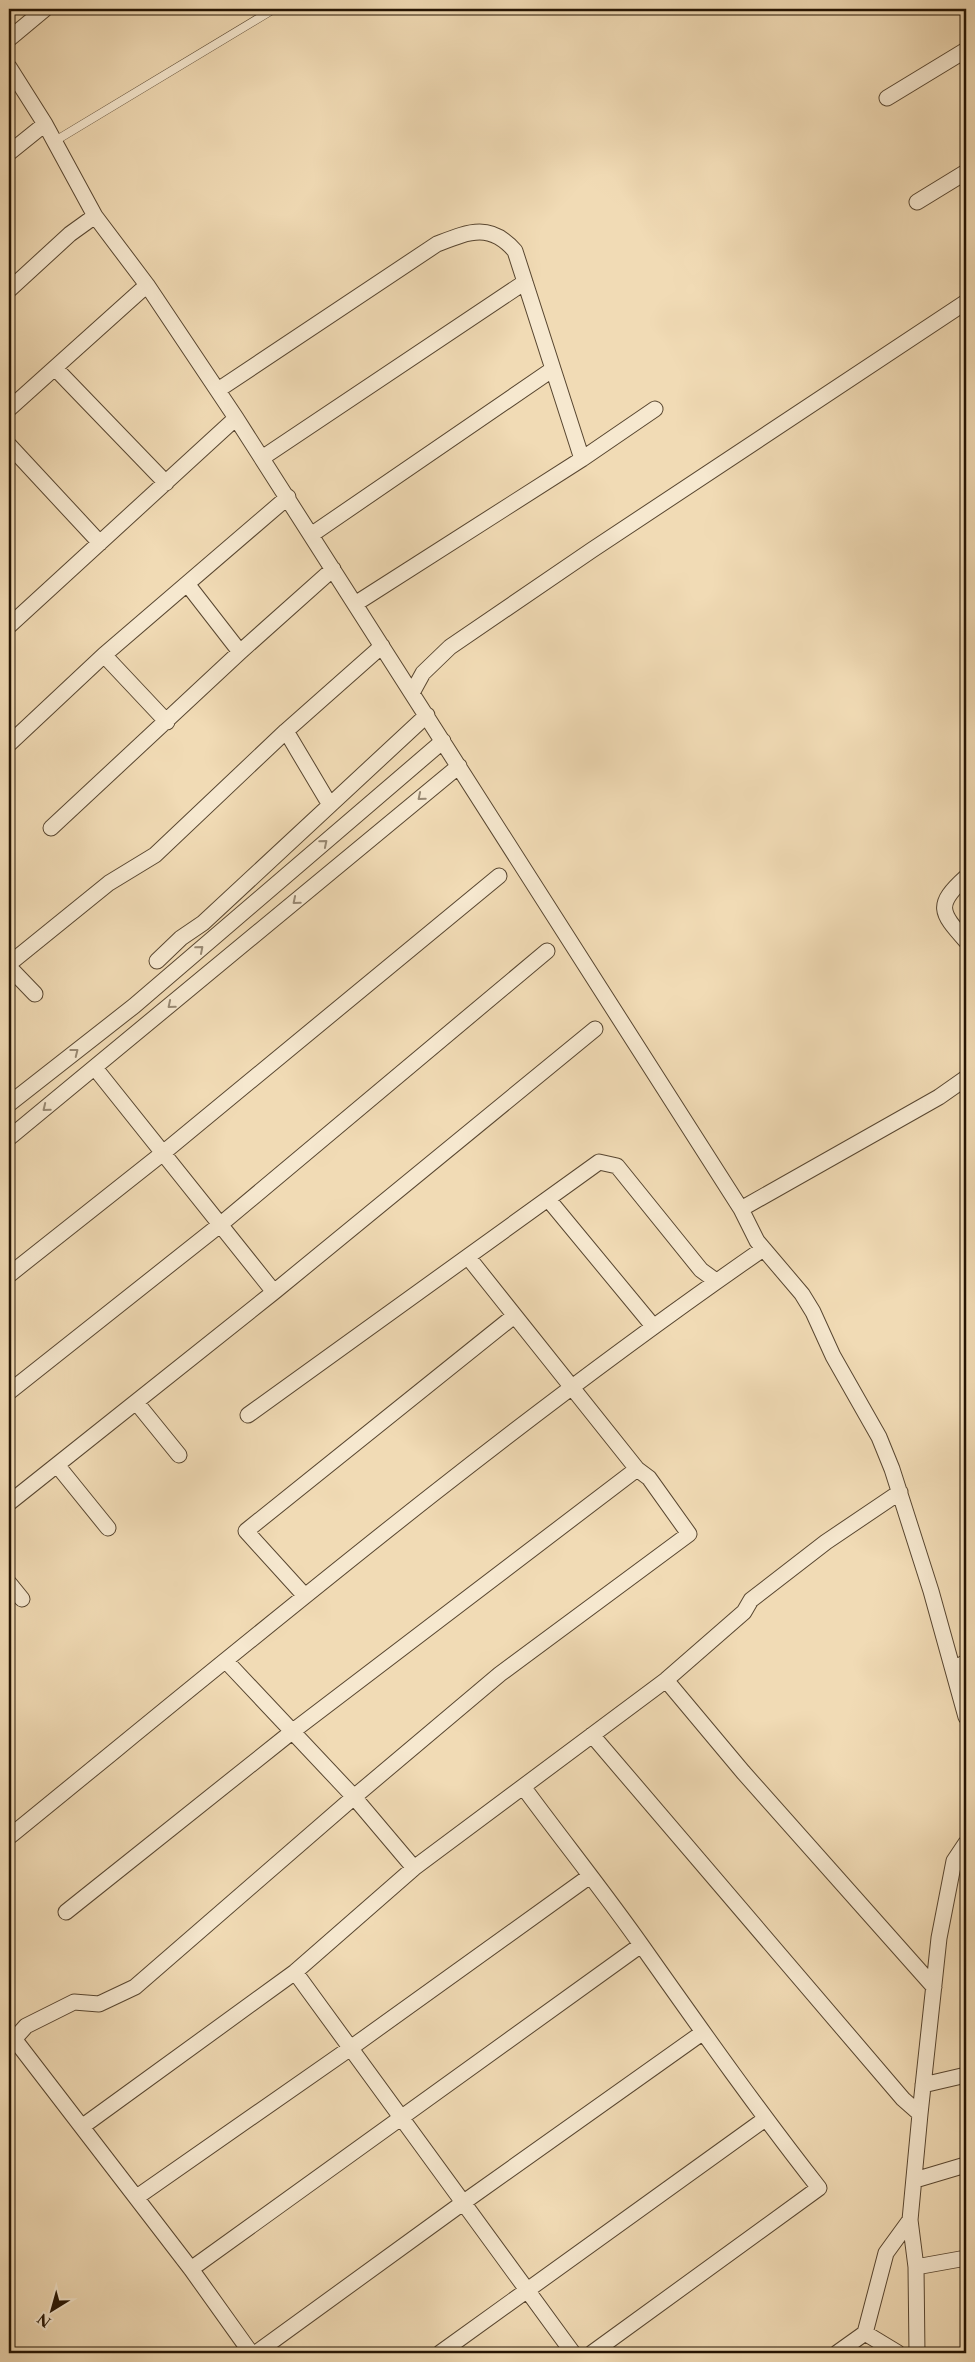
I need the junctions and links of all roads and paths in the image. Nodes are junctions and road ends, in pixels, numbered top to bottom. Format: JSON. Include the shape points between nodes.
{"nodes":[{"id":1,"x":45,"y":9,"type":"edge"},
{"id":2,"x":274,"y":9,"type":"edge"},
{"id":3,"x":9,"y":40,"type":"edge"},
{"id":4,"x":966,"y":50,"type":"edge"},
{"id":5,"x":9,"y":67,"type":"edge"},
{"id":6,"x":887,"y":98,"type":"dead end"},
{"id":7,"x":45,"y":124,"type":"junction"},
{"id":8,"x":55,"y":142,"type":"junction"},
{"id":9,"x":9,"y":153,"type":"edge"},
{"id":10,"x":966,"y":172,"type":"edge"},
{"id":11,"x":917,"y":202,"type":"dead end"},
{"id":12,"x":95,"y":216,"type":"junction"},
{"id":13,"x":525,"y":282,"type":"junction"},
{"id":14,"x":147,"y":285,"type":"junction"},
{"id":15,"x":9,"y":290,"type":"edge"},
{"id":16,"x":966,"y":302,"type":"edge"},
{"id":17,"x":55,"y":368,"type":"junction"},
{"id":18,"x":553,"y":369,"type":"junction"},
{"id":19,"x":218,"y":390,"type":"junction"},
{"id":20,"x":9,"y":409,"type":"edge"},
{"id":21,"x":655,"y":409,"type":"dead end"},
{"id":22,"x":236,"y":418,"type":"junction"},
{"id":23,"x":9,"y":445,"type":"edge"},
{"id":24,"x":262,"y":458,"type":"junction"},
{"id":25,"x":582,"y":459,"type":"junction"},
{"id":26,"x":166,"y":483,"type":"junction"},
{"id":27,"x":288,"y":497,"type":"junction"},
{"id":28,"x":311,"y":534,"type":"junction"},
{"id":29,"x":100,"y":543,"type":"junction"},
{"id":30,"x":334,"y":569,"type":"junction"},
{"id":31,"x":188,"y":585,"type":"junction"},
{"id":32,"x":355,"y":604,"type":"junction"},
{"id":33,"x":9,"y":626,"type":"edge"},
{"id":34,"x":382,"y":646,"type":"junction"},
{"id":35,"x":240,"y":652,"type":"junction"},
{"id":36,"x":104,"y":656,"type":"junction"},
{"id":37,"x":412,"y":693,"type":"junction"},
{"id":38,"x":426,"y":715,"type":"junction"},
{"id":39,"x":167,"y":722,"type":"junction"},
{"id":40,"x":286,"y":731,"type":"junction"},
{"id":41,"x":443,"y":741,"type":"junction"},
{"id":42,"x":9,"y":744,"type":"edge"},
{"id":43,"x":459,"y":766,"type":"junction"},
{"id":44,"x":330,"y":805,"type":"junction"},
{"id":45,"x":51,"y":828,"type":"dead end"},
{"id":46,"x":499,"y":876,"type":"dead end"},
{"id":47,"x":966,"y":877,"type":"edge"},
{"id":48,"x":966,"y":941,"type":"edge"},
{"id":49,"x":547,"y":951,"type":"dead end"},
{"id":50,"x":157,"y":961,"type":"dead end"},
{"id":51,"x":9,"y":965,"type":"edge"},
{"id":52,"x":35,"y":994,"type":"dead end"},
{"id":53,"x":595,"y":1029,"type":"dead end"},
{"id":54,"x":95,"y":1068,"type":"junction"},
{"id":55,"x":966,"y":1078,"type":"edge"},
{"id":56,"x":9,"y":1104,"type":"edge"},
{"id":57,"x":9,"y":1138,"type":"edge"},
{"id":58,"x":164,"y":1153,"type":"junction"},
{"id":59,"x":548,"y":1199,"type":"junction"},
{"id":60,"x":741,"y":1209,"type":"junction"},
{"id":61,"x":221,"y":1224,"type":"junction"},
{"id":62,"x":762,"y":1249,"type":"junction"},
{"id":63,"x":468,"y":1257,"type":"junction"},
{"id":64,"x":9,"y":1275,"type":"edge"},
{"id":65,"x":716,"y":1281,"type":"junction"},
{"id":66,"x":274,"y":1292,"type":"junction"},
{"id":67,"x":514,"y":1316,"type":"junction"},
{"id":68,"x":653,"y":1326,"type":"junction"},
{"id":69,"x":573,"y":1388,"type":"junction"},
{"id":70,"x":9,"y":1392,"type":"edge"},
{"id":71,"x":136,"y":1402,"type":"junction"},
{"id":72,"x":248,"y":1415,"type":"dead end"},
{"id":73,"x":179,"y":1455,"type":"dead end"},
{"id":74,"x":57,"y":1465,"type":"junction"},
{"id":75,"x":638,"y":1469,"type":"junction"},
{"id":76,"x":900,"y":1492,"type":"junction"},
{"id":77,"x":9,"y":1503,"type":"edge"},
{"id":78,"x":108,"y":1528,"type":"dead end"},
{"id":79,"x":9,"y":1583,"type":"edge"},
{"id":80,"x":305,"y":1596,"type":"junction"},
{"id":81,"x":22,"y":1599,"type":"dead end"},
{"id":82,"x":226,"y":1661,"type":"junction"},
{"id":83,"x":966,"y":1662,"type":"edge"},
{"id":84,"x":953,"y":1670,"type":"junction"},
{"id":85,"x":666,"y":1680,"type":"junction"},
{"id":86,"x":966,"y":1717,"type":"edge"},
{"id":87,"x":293,"y":1731,"type":"junction"},
{"id":88,"x":592,"y":1735,"type":"junction"},
{"id":89,"x":524,"y":1788,"type":"junction"},
{"id":90,"x":354,"y":1797,"type":"junction"},
{"id":91,"x":9,"y":1838,"type":"edge"},
{"id":92,"x":966,"y":1846,"type":"edge"},
{"id":93,"x":414,"y":1868,"type":"junction"},
{"id":94,"x":590,"y":1876,"type":"junction"},
{"id":95,"x":66,"y":1912,"type":"dead end"},
{"id":96,"x":642,"y":1945,"type":"junction"},
{"id":97,"x":296,"y":1972,"type":"junction"},
{"id":98,"x":934,"y":1987,"type":"junction"},
{"id":99,"x":702,"y":2033,"type":"junction"},
{"id":100,"x":12,"y":2042,"type":"edge"},
{"id":101,"x":352,"y":2047,"type":"junction"},
{"id":102,"x":966,"y":2075,"type":"edge"},
{"id":103,"x":923,"y":2085,"type":"junction"},
{"id":104,"x":920,"y":2114,"type":"junction"},
{"id":105,"x":403,"y":2118,"type":"junction"},
{"id":106,"x":765,"y":2119,"type":"junction"},
{"id":107,"x":83,"y":2126,"type":"junction"},
{"id":108,"x":962,"y":2166,"type":"dead end"},
{"id":109,"x":915,"y":2180,"type":"junction"},
{"id":110,"x":137,"y":2197,"type":"junction"},
{"id":111,"x":464,"y":2202,"type":"junction"},
{"id":112,"x":910,"y":2220,"type":"junction"},
{"id":113,"x":966,"y":2258,"type":"edge"},
{"id":114,"x":916,"y":2267,"type":"junction"},
{"id":115,"x":191,"y":2269,"type":"junction"},
{"id":116,"x":528,"y":2291,"type":"junction"},
{"id":117,"x":865,"y":2333,"type":"junction"},
{"id":118,"x":252,"y":2353,"type":"edge"},
{"id":119,"x":256,"y":2353,"type":"edge"},
{"id":120,"x":440,"y":2353,"type":"edge"},
{"id":121,"x":573,"y":2353,"type":"edge"},
{"id":122,"x":592,"y":2353,"type":"edge"},
{"id":123,"x":837,"y":2353,"type":"edge"},
{"id":124,"x":898,"y":2353,"type":"edge"},
{"id":125,"x":917,"y":2353,"type":"edge"}],
"edges":[{"from":1,"to":3,"type":"street"},
{"from":2,"to":8,"type":"lane"},
{"from":4,"to":6,"type":"street"},
{"from":5,"to":7,"type":"street"},
{"from":7,"to":8,"type":"street"},
{"from":7,"to":9,"type":"street"},
{"from":8,"to":12,"type":"street"},
{"from":10,"to":11,"type":"street"},
{"from":12,"to":14,"type":"street"},
{"from":12,"to":15,"type":"street","via":[[70,234]]},
{"from":13,"to":18,"type":"street"},
{"from":13,"to":19,"type":"street","via":[[515,251],[495,233],[474,232],[453,238],[437,244]]},
{"from":13,"to":24,"type":"street"},
{"from":14,"to":17,"type":"street"},
{"from":14,"to":19,"type":"street"},
{"from":16,"to":37,"type":"street","via":[[450,647],[431,664]]},
{"from":17,"to":20,"type":"street"},
{"from":17,"to":26,"type":"street"},
{"from":18,"to":25,"type":"street"},
{"from":18,"to":28,"type":"street"},
{"from":19,"to":22,"type":"street"},
{"from":21,"to":25,"type":"street"},
{"from":22,"to":24,"type":"street"},
{"from":22,"to":26,"type":"street"},
{"from":23,"to":29,"type":"street"},
{"from":24,"to":27,"type":"street"},
{"from":25,"to":32,"type":"street"},
{"from":26,"to":29,"type":"street"},
{"from":27,"to":28,"type":"street"},
{"from":27,"to":31,"type":"street"},
{"from":28,"to":30,"type":"street"},
{"from":29,"to":33,"type":"street"},
{"from":30,"to":32,"type":"street"},
{"from":30,"to":35,"type":"street"},
{"from":31,"to":35,"type":"street"},
{"from":31,"to":36,"type":"street"},
{"from":32,"to":34,"type":"street"},
{"from":34,"to":37,"type":"street"},
{"from":34,"to":40,"type":"street"},
{"from":35,"to":39,"type":"street"},
{"from":36,"to":39,"type":"street"},
{"from":36,"to":42,"type":"street"},
{"from":37,"to":38,"type":"street"},
{"from":38,"to":41,"type":"street"},
{"from":38,"to":44,"type":"street"},
{"from":39,"to":45,"type":"street"},
{"from":40,"to":44,"type":"street"},
{"from":40,"to":51,"type":"street","via":[[155,855],[109,883]]},
{"from":41,"to":43,"type":"street"},
{"from":56,"to":41,"type":"street","one_way":true,"via":[[134,1006]]},
{"from":43,"to":54,"type":"street","one_way":true},
{"from":43,"to":60,"type":"street"},
{"from":44,"to":50,"type":"street","via":[[203,923]]},
{"from":46,"to":58,"type":"street"},
{"from":47,"to":48,"type":"street","via":[[948,896],[944,907],[947,919]]},
{"from":49,"to":61,"type":"street"},
{"from":51,"to":52,"type":"street"},
{"from":53,"to":66,"type":"street"},
{"from":54,"to":57,"type":"street","one_way":true},
{"from":54,"to":58,"type":"street"},
{"from":55,"to":60,"type":"street","via":[[939,1097]]},
{"from":58,"to":61,"type":"street"},
{"from":58,"to":64,"type":"street"},
{"from":59,"to":63,"type":"street"},
{"from":59,"to":65,"type":"street","via":[[599,1162],[617,1166],[701,1270]]},
{"from":59,"to":68,"type":"street"},
{"from":60,"to":62,"type":"street"},
{"from":61,"to":66,"type":"street"},
{"from":61,"to":70,"type":"street"},
{"from":62,"to":65,"type":"street"},
{"from":62,"to":76,"type":"street","via":[[802,1294],[813,1312],[833,1356],[879,1437]]},
{"from":63,"to":67,"type":"street"},
{"from":63,"to":72,"type":"street"},
{"from":65,"to":68,"type":"street"},
{"from":66,"to":71,"type":"street"},
{"from":67,"to":69,"type":"street"},
{"from":67,"to":80,"type":"street","via":[[246,1531]]},
{"from":68,"to":69,"type":"street"},
{"from":69,"to":75,"type":"street"},
{"from":69,"to":80,"type":"street"},
{"from":71,"to":73,"type":"street"},
{"from":71,"to":74,"type":"street"},
{"from":74,"to":77,"type":"street"},
{"from":74,"to":78,"type":"street"},
{"from":75,"to":87,"type":"street"},
{"from":75,"to":90,"type":"street","via":[[649,1478],[689,1534],[500,1674]]},
{"from":76,"to":84,"type":"street"},
{"from":76,"to":85,"type":"street","via":[[826,1542],[751,1600],[744,1612]]},
{"from":79,"to":81,"type":"street"},
{"from":80,"to":82,"type":"street"},
{"from":82,"to":87,"type":"street"},
{"from":82,"to":91,"type":"street"},
{"from":83,"to":84,"type":"street"},
{"from":84,"to":86,"type":"street"},
{"from":85,"to":88,"type":"street"},
{"from":85,"to":98,"type":"street","via":[[742,1772]]},
{"from":87,"to":90,"type":"street"},
{"from":87,"to":95,"type":"street"},
{"from":88,"to":89,"type":"street"},
{"from":88,"to":104,"type":"street","via":[[903,2099]]},
{"from":89,"to":93,"type":"street"},
{"from":89,"to":94,"type":"street"},
{"from":90,"to":93,"type":"street"},
{"from":90,"to":100,"type":"street","via":[[135,1987],[99,2004],[74,2002],[26,2026]]},
{"from":92,"to":98,"type":"street","via":[[954,1861],[939,1938]]},
{"from":93,"to":97,"type":"street"},
{"from":94,"to":96,"type":"street"},
{"from":94,"to":101,"type":"street"},
{"from":96,"to":99,"type":"street"},
{"from":96,"to":105,"type":"street"},
{"from":97,"to":101,"type":"street"},
{"from":97,"to":107,"type":"street"},
{"from":98,"to":103,"type":"street"},
{"from":99,"to":106,"type":"street"},
{"from":99,"to":111,"type":"street"},
{"from":100,"to":107,"type":"street"},
{"from":101,"to":105,"type":"street"},
{"from":101,"to":110,"type":"street"},
{"from":102,"to":103,"type":"street"},
{"from":103,"to":104,"type":"street"},
{"from":104,"to":109,"type":"street"},
{"from":105,"to":111,"type":"street"},
{"from":105,"to":115,"type":"street"},
{"from":106,"to":116,"type":"street"},
{"from":106,"to":122,"type":"street","via":[[819,2188]]},
{"from":107,"to":110,"type":"street"},
{"from":108,"to":109,"type":"street"},
{"from":109,"to":112,"type":"street"},
{"from":110,"to":115,"type":"street"},
{"from":111,"to":116,"type":"street"},
{"from":111,"to":119,"type":"street"},
{"from":112,"to":114,"type":"street"},
{"from":112,"to":117,"type":"street","via":[[886,2253]]},
{"from":113,"to":114,"type":"street"},
{"from":114,"to":125,"type":"street"},
{"from":115,"to":118,"type":"street"},
{"from":116,"to":120,"type":"street"},
{"from":116,"to":121,"type":"street"},
{"from":117,"to":123,"type":"street"},
{"from":117,"to":124,"type":"street"}]}
